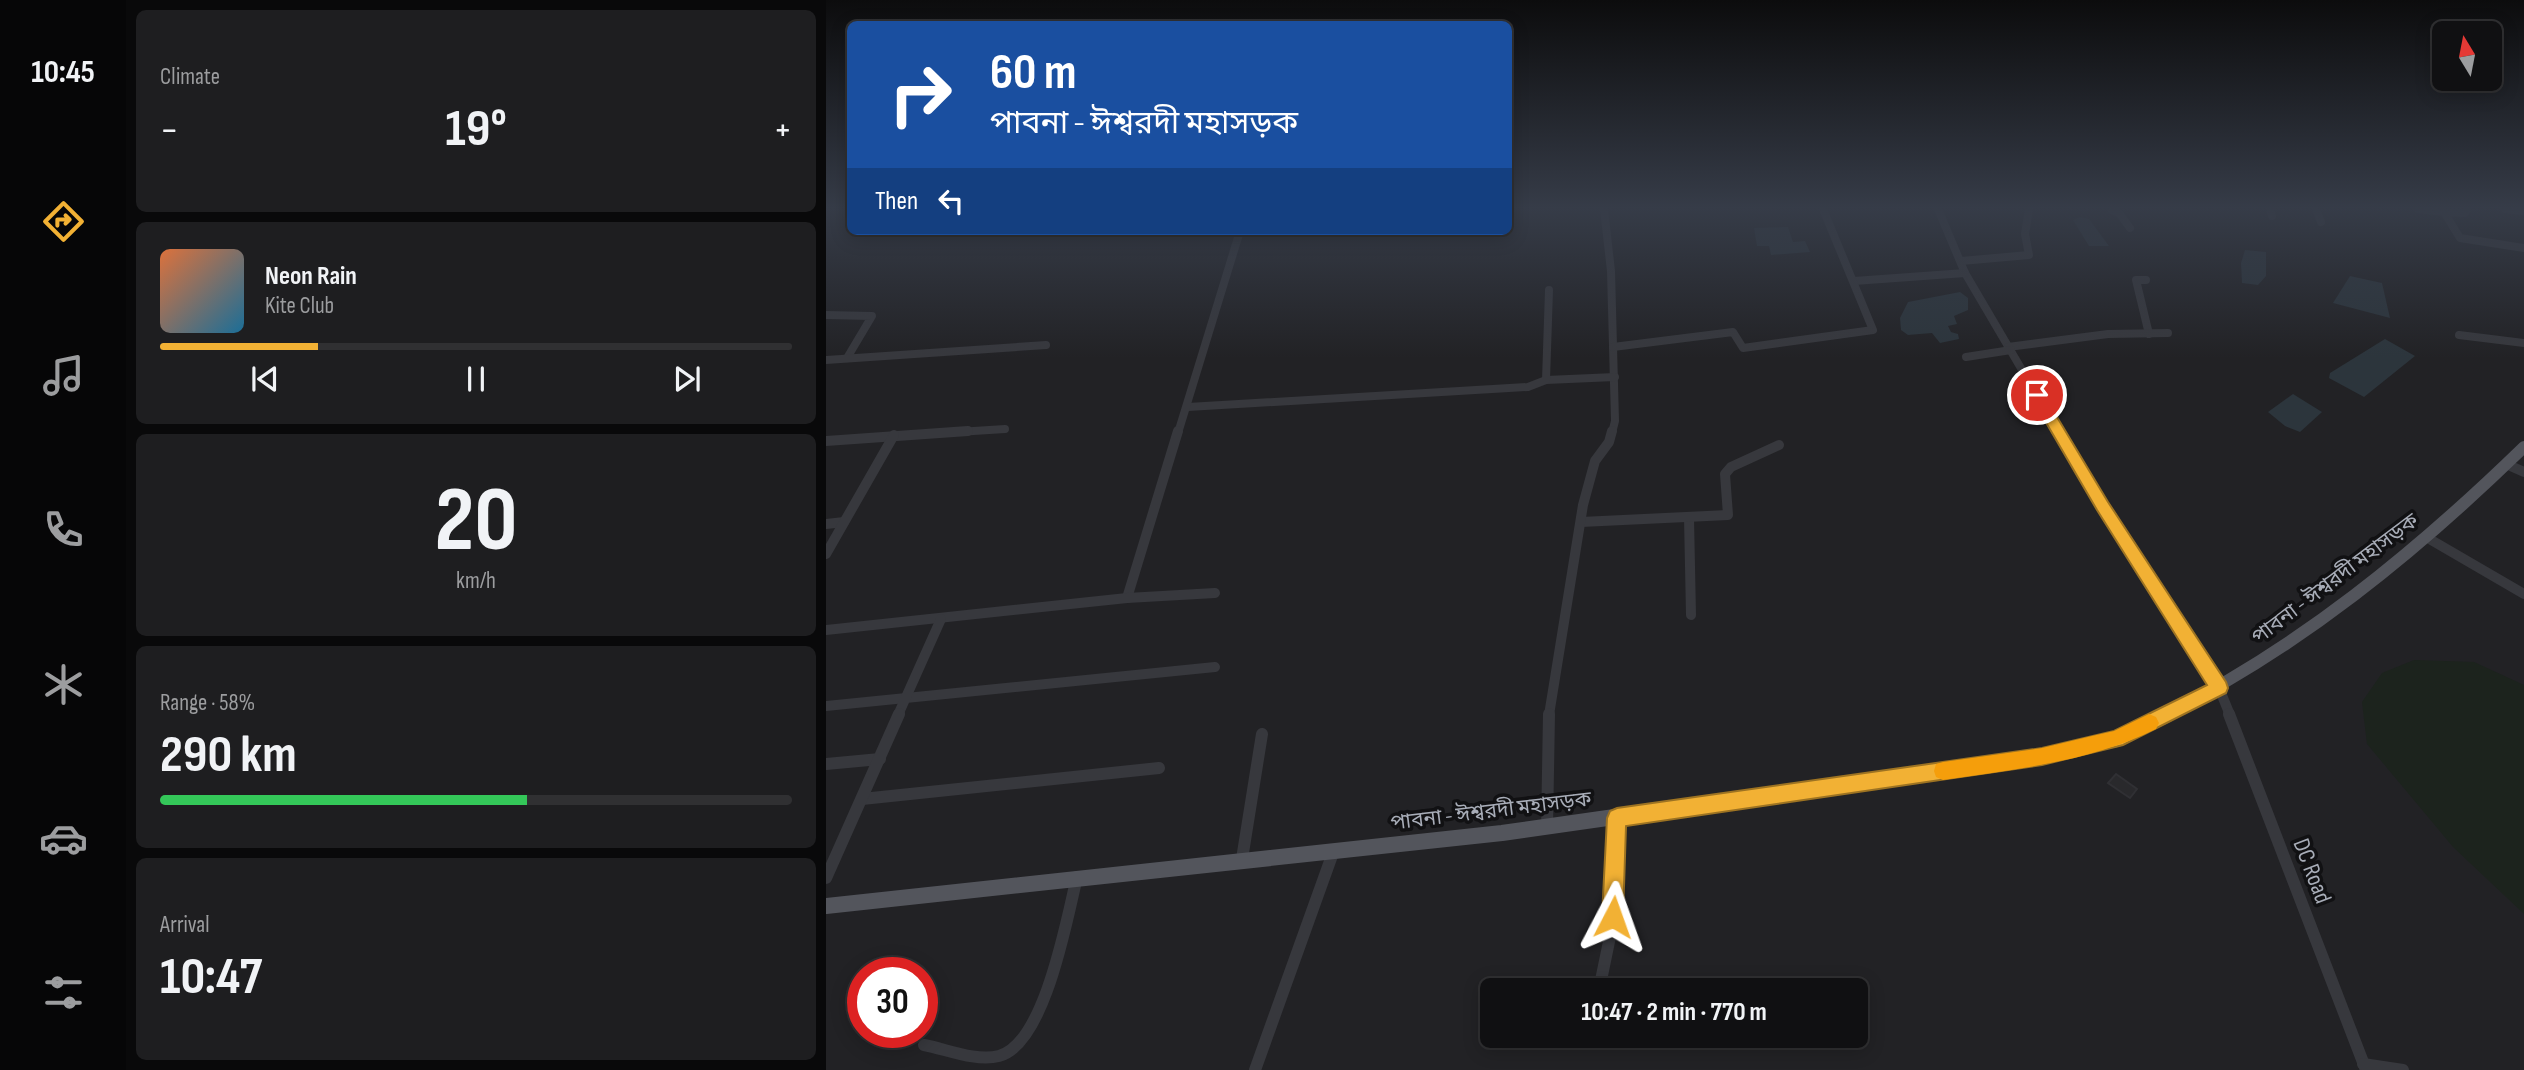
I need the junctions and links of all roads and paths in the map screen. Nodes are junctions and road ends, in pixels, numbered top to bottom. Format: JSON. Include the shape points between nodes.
{"nodes":[{"id":1,"x":1232,"y":259,"type":"edge"},
{"id":2,"x":1611,"y":259,"type":"edge"},
{"id":3,"x":1844,"y":259,"type":"edge"},
{"id":4,"x":1981,"y":259,"type":"edge"},
{"id":5,"x":1961,"y":261,"type":"joint"},
{"id":6,"x":1965,"y":272,"type":"junction"},
{"id":7,"x":2146,"y":280,"type":"dead end"},
{"id":8,"x":1854,"y":281,"type":"junction"},
{"id":9,"x":1549,"y":290,"type":"dead end"},
{"id":10,"x":826,"y":315,"type":"edge"},
{"id":11,"x":2168,"y":333,"type":"dead end"},
{"id":12,"x":2149,"y":334,"type":"junction"},
{"id":13,"x":2459,"y":335,"type":"dead end"},
{"id":14,"x":2524,"y":343,"type":"edge"},
{"id":15,"x":1046,"y":345,"type":"dead end"},
{"id":16,"x":1613,"y":346,"type":"junction"},
{"id":17,"x":2010,"y":349,"type":"junction"},
{"id":18,"x":1966,"y":357,"type":"dead end"},
{"id":19,"x":847,"y":358,"type":"junction"},
{"id":20,"x":830,"y":360,"type":"edge"},
{"id":21,"x":826,"y":372,"type":"edge"},
{"id":22,"x":1615,"y":377,"type":"junction"},
{"id":23,"x":1545,"y":380,"type":"junction"},
{"id":24,"x":1188,"y":407,"type":"junction"},
{"id":25,"x":1005,"y":429,"type":"dead end"},
{"id":26,"x":894,"y":435,"type":"junction"},
{"id":27,"x":826,"y":441,"type":"edge"},
{"id":28,"x":1779,"y":445,"type":"dead end"},
{"id":29,"x":2524,"y":447,"type":"edge"},
{"id":30,"x":2506,"y":464,"type":"junction"},
{"id":31,"x":2524,"y":472,"type":"edge"},
{"id":32,"x":1689,"y":518,"type":"junction"},
{"id":33,"x":844,"y":522,"type":"junction"},
{"id":34,"x":1581,"y":522,"type":"junction"},
{"id":35,"x":826,"y":524,"type":"edge"},
{"id":36,"x":2426,"y":537,"type":"junction"},
{"id":37,"x":826,"y":554,"type":"edge"},
{"id":38,"x":1215,"y":593,"type":"dead end"},
{"id":39,"x":2524,"y":594,"type":"edge"},
{"id":40,"x":1127,"y":598,"type":"junction"},
{"id":41,"x":1691,"y":615,"type":"dead end"},
{"id":42,"x":941,"y":619,"type":"junction"},
{"id":43,"x":826,"y":630,"type":"edge"},
{"id":44,"x":1215,"y":667,"type":"dead end"},
{"id":45,"x":2219,"y":688,"type":"junction"},
{"id":46,"x":908,"y":698,"type":"junction"},
{"id":47,"x":826,"y":706,"type":"edge"},
{"id":48,"x":1262,"y":734,"type":"dead end"},
{"id":49,"x":880,"y":759,"type":"junction"},
{"id":50,"x":826,"y":764,"type":"edge"},
{"id":51,"x":1159,"y":768,"type":"dead end"},
{"id":52,"x":862,"y":799,"type":"junction"},
{"id":53,"x":1617,"y":818,"type":"junction"},
{"id":54,"x":1546,"y":828,"type":"junction"},
{"id":55,"x":1334,"y":850,"type":"junction"},
{"id":56,"x":1242,"y":859,"type":"junction"},
{"id":57,"x":1077,"y":877,"type":"junction"},
{"id":58,"x":826,"y":878,"type":"edge"},
{"id":59,"x":826,"y":906,"type":"edge"},
{"id":60,"x":1601,"y":978,"type":"edge"},
{"id":61,"x":938,"y":1047,"type":"edge"},
{"id":62,"x":2364,"y":1067,"type":"edge"},
{"id":63,"x":1255,"y":1070,"type":"edge"},
{"id":64,"x":2403,"y":1070,"type":"edge"}],
"edges":[{"from":1,"to":24,"type":"street"},
{"from":2,"to":16,"type":"street"},
{"from":3,"to":8,"type":"street"},
{"from":4,"to":5,"type":"street"},
{"from":5,"to":6,"type":"street","name":"DC Road"},
{"from":6,"to":8,"type":"street"},
{"from":6,"to":17,"type":"street","name":"DC Road"},
{"from":7,"to":12,"type":"street","via":[[2136,280]]},
{"from":8,"to":16,"type":"street","via":[[1871,331],[1743,348],[1733,332]]},
{"from":9,"to":23,"type":"street"},
{"from":10,"to":19,"type":"street","via":[[872,316]]},
{"from":11,"to":12,"type":"street"},
{"from":12,"to":17,"type":"street","via":[[2072,337]]},
{"from":13,"to":14,"type":"street"},
{"from":15,"to":19,"type":"street"},
{"from":16,"to":22,"type":"street"},
{"from":17,"to":18,"type":"street"},
{"from":17,"to":45,"type":"street","name":"DC Road","via":[[2102,506]]},
{"from":19,"to":20,"type":"street"},
{"from":20,"to":21,"type":"street"},
{"from":22,"to":23,"type":"street"},
{"from":22,"to":34,"type":"street","via":[[1615,421],[1609,442],[1595,461]]},
{"from":23,"to":24,"type":"street","via":[[1521,388]]},
{"from":24,"to":40,"type":"street"},
{"from":25,"to":26,"type":"street"},
{"from":26,"to":27,"type":"street"},
{"from":26,"to":33,"type":"street"},
{"from":28,"to":32,"type":"street","via":[[1731,467],[1726,474],[1728,515]]},
{"from":29,"to":30,"type":"main road","name":"পাবনা - ঈশ্বরদী মহাসড়ক"},
{"from":30,"to":31,"type":"street"},
{"from":30,"to":36,"type":"main road","name":"পাবনা - ঈশ্বরদী মহাসড়ক"},
{"from":32,"to":34,"type":"street"},
{"from":32,"to":41,"type":"street"},
{"from":33,"to":35,"type":"street"},
{"from":33,"to":37,"type":"street"},
{"from":34,"to":54,"type":"street","via":[[1549,702]]},
{"from":36,"to":39,"type":"street"},
{"from":36,"to":45,"type":"main road","name":"পাবনা - ঈশ্বরদী মহাসড়ক","via":[[2311,629]]},
{"from":38,"to":40,"type":"street"},
{"from":40,"to":42,"type":"street"},
{"from":42,"to":43,"type":"street"},
{"from":42,"to":46,"type":"street"},
{"from":44,"to":46,"type":"street"},
{"from":45,"to":53,"type":"main road","name":"পাবনা - ঈশ্বরদী মহাসড়ক","via":[[2117,739],[2042,756]]},
{"from":45,"to":62,"type":"street","name":"DC Road"},
{"from":46,"to":47,"type":"street"},
{"from":46,"to":49,"type":"street"},
{"from":48,"to":56,"type":"street"},
{"from":49,"to":50,"type":"street"},
{"from":49,"to":52,"type":"street"},
{"from":51,"to":52,"type":"street"},
{"from":52,"to":58,"type":"street"},
{"from":53,"to":54,"type":"main road","name":"পাবনা - ঈশ্বরদী মহাসড়ক"},
{"from":53,"to":60,"type":"street","via":[[1612,927]]},
{"from":54,"to":55,"type":"main road","name":"পাবনা - ঈশ্বরদী মহাসড়ক"},
{"from":55,"to":56,"type":"main road","name":"পাবনা - ঈশ্বরদী মহাসড়ক"},
{"from":55,"to":63,"type":"street"},
{"from":56,"to":57,"type":"main road","name":"পাবনা - ঈশ্বরদী মহাসড়ক"},
{"from":57,"to":59,"type":"main road","name":"পাবনা - ঈশ্বরদী মহাসড়ক"},
{"from":57,"to":61,"type":"street","via":[[1048,986],[1016,1048],[992,1056]]},
{"from":62,"to":64,"type":"street"}]}
